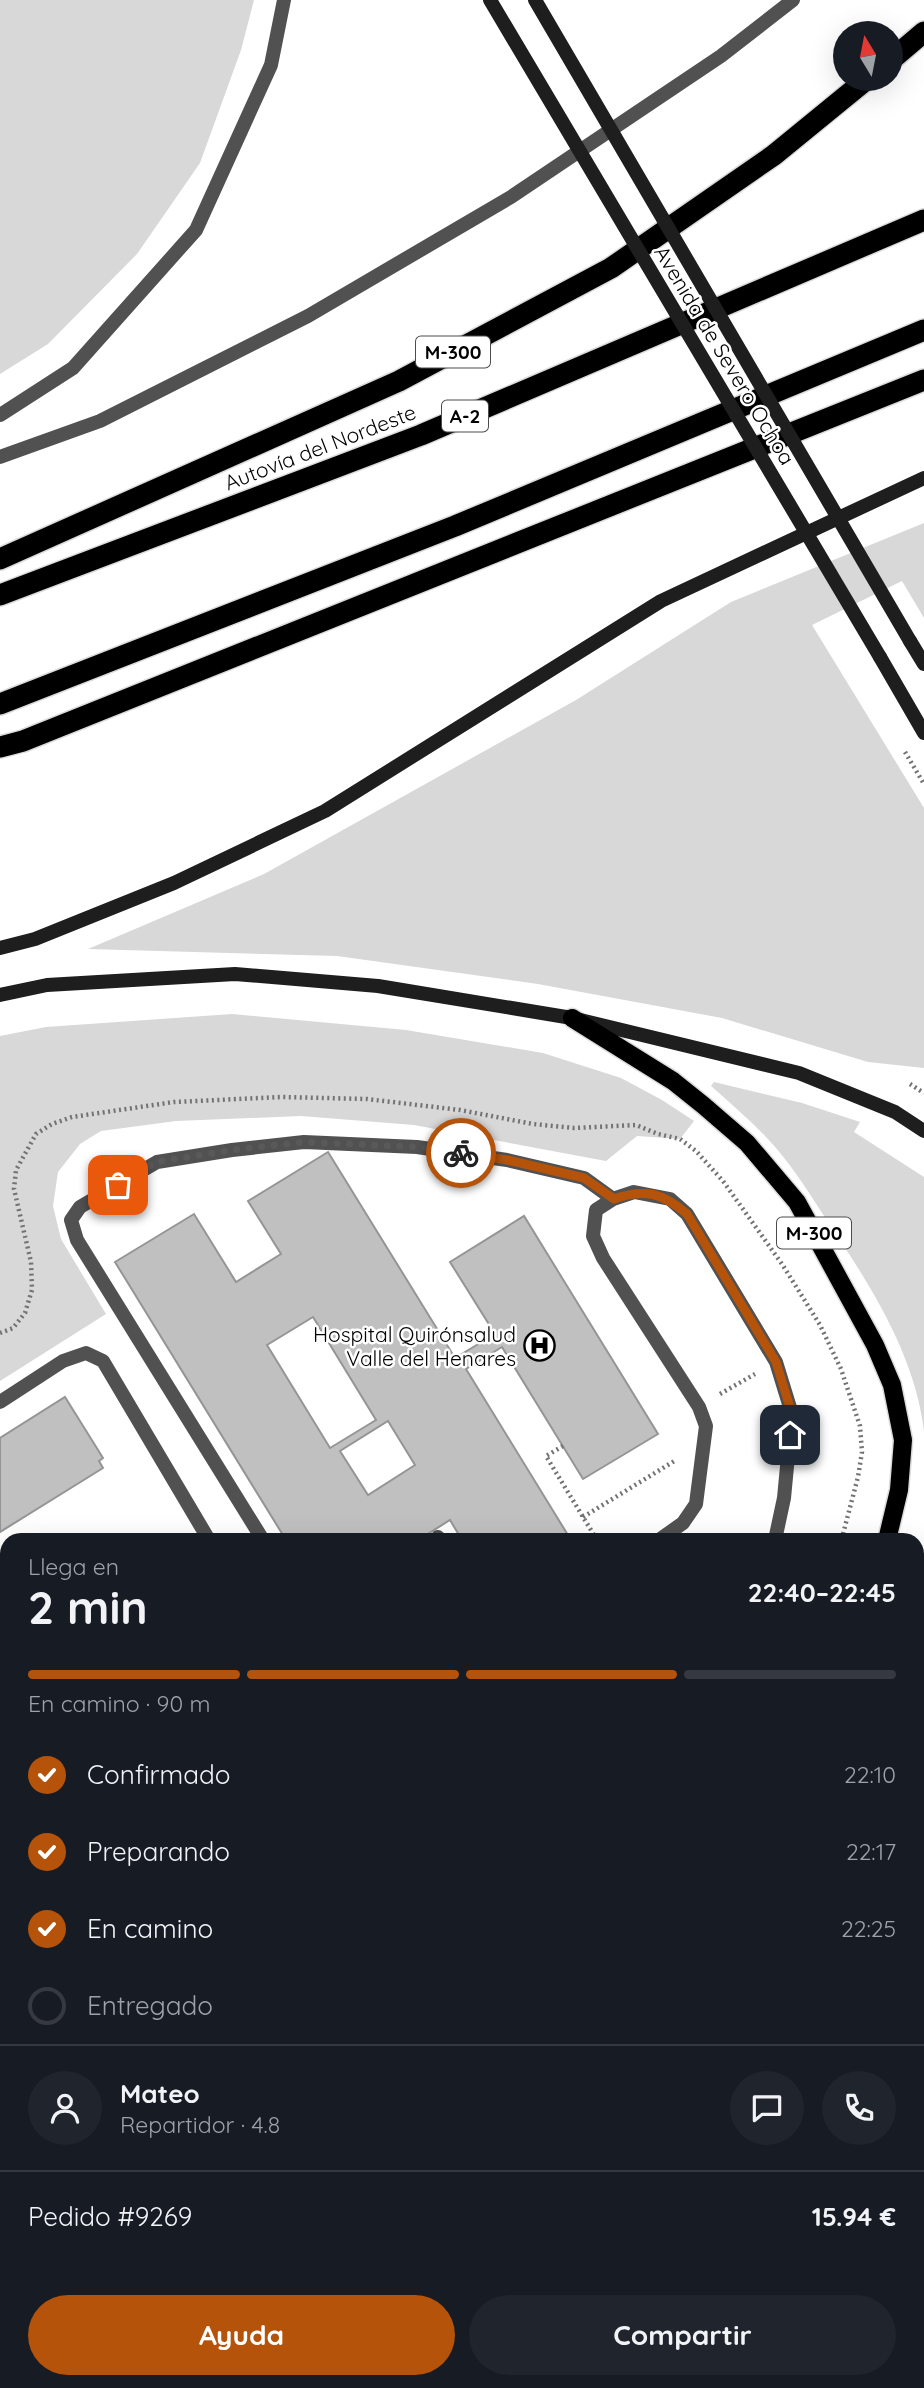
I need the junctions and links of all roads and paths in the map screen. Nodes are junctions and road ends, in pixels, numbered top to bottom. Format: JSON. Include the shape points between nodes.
{"nodes":[{"id":1,"x":284,"y":0,"type":"edge"},
{"id":2,"x":490,"y":0,"type":"edge"},
{"id":3,"x":535,"y":0,"type":"edge"},
{"id":4,"x":793,"y":0,"type":"edge"},
{"id":5,"x":924,"y":33,"type":"edge"},
{"id":6,"x":903,"y":50,"type":"edge"},
{"id":7,"x":852,"y":91,"type":"edge"},
{"id":8,"x":924,"y":220,"type":"edge"},
{"id":9,"x":924,"y":330,"type":"edge"},
{"id":10,"x":924,"y":380,"type":"edge"},
{"id":11,"x":0,"y":415,"type":"edge"},
{"id":12,"x":0,"y":457,"type":"edge"},
{"id":13,"x":924,"y":478,"type":"edge"},
{"id":14,"x":0,"y":559,"type":"edge"},
{"id":15,"x":0,"y":595,"type":"edge"},
{"id":16,"x":924,"y":664,"type":"edge"},
{"id":17,"x":0,"y":704,"type":"edge"},
{"id":18,"x":924,"y":733,"type":"edge"},
{"id":19,"x":0,"y":747,"type":"edge"},
{"id":20,"x":0,"y":948,"type":"edge"},
{"id":21,"x":0,"y":995,"type":"edge"},
{"id":22,"x":572,"y":1018,"type":"junction"},
{"id":23,"x":910,"y":1084,"type":"dead end"},
{"id":24,"x":924,"y":1093,"type":"edge"},
{"id":25,"x":924,"y":1131,"type":"edge"},
{"id":26,"x":614,"y":1199,"type":"junction"},
{"id":27,"x":0,"y":1333,"type":"edge"},
{"id":28,"x":0,"y":1402,"type":"edge"},
{"id":29,"x":563,"y":1446,"type":"dead end"},
{"id":30,"x":205,"y":1533,"type":"edge"},
{"id":31,"x":259,"y":1533,"type":"edge"},
{"id":32,"x":593,"y":1533,"type":"edge"},
{"id":33,"x":669,"y":1533,"type":"edge"},
{"id":34,"x":777,"y":1533,"type":"edge"},
{"id":35,"x":843,"y":1533,"type":"edge"},
{"id":36,"x":889,"y":1533,"type":"edge"}],
"edges":[{"from":1,"to":11,"type":"street","via":[[271,65],[196,230],[73,368]]},
{"from":2,"to":18,"type":"street","name":"Avenida de Severo Ochoa","bridge":true},
{"from":3,"to":16,"type":"street","name":"Avenida de Severo Ochoa","bridge":true},
{"from":4,"to":12,"type":"street","via":[[721,56],[511,197],[309,316],[100,421]]},
{"from":5,"to":6,"type":"highway"},
{"from":7,"to":14,"type":"highway","number":"M-300","via":[[774,155],[611,268],[399,381]]},
{"from":8,"to":15,"type":"highway","name":"Autovía del Nordeste","number":"A-2","via":[[421,435]]},
{"from":9,"to":17,"type":"highway","via":[[455,526]]},
{"from":10,"to":19,"type":"highway"},
{"from":13,"to":20,"type":"street","via":[[661,601],[325,811],[174,883],[35,939]]},
{"from":21,"to":22,"type":"street","number":"M-300","via":[[47,985],[235,974],[378,986]]},
{"from":22,"to":25,"type":"street","number":"M-300","via":[[799,1073],[895,1112]]},
{"from":22,"to":36,"type":"main road","number":"M-300","via":[[704,1105],[747,1143],[797,1202],[892,1385],[903,1440],[900,1490]]},
{"from":23,"to":24,"type":"path"},
{"from":26,"to":31,"type":"street","via":[[584,1178],[507,1160],[417,1147],[304,1142],[156,1162],[79,1207],[71,1220],[78,1240]]},
{"from":26,"to":33,"type":"street","via":[[596,1210],[593,1236],[699,1407],[706,1426],[696,1504]]},
{"from":26,"to":34,"type":"street","via":[[634,1192],[646,1194],[670,1199],[687,1214],[776,1362],[792,1414]]},
{"from":27,"to":35,"type":"path","via":[[13,1328],[25,1313],[32,1290],[31,1262],[14,1189],[16,1170],[36,1134],[72,1117],[174,1102],[281,1097],[367,1099],[574,1128],[636,1125],[680,1139],[696,1151],[723,1181],[820,1325],[860,1426],[862,1452]]},
{"from":28,"to":30,"type":"street","via":[[63,1361],[86,1353],[103,1361]]},
{"from":29,"to":32,"type":"path","via":[[546,1457]]}]}
